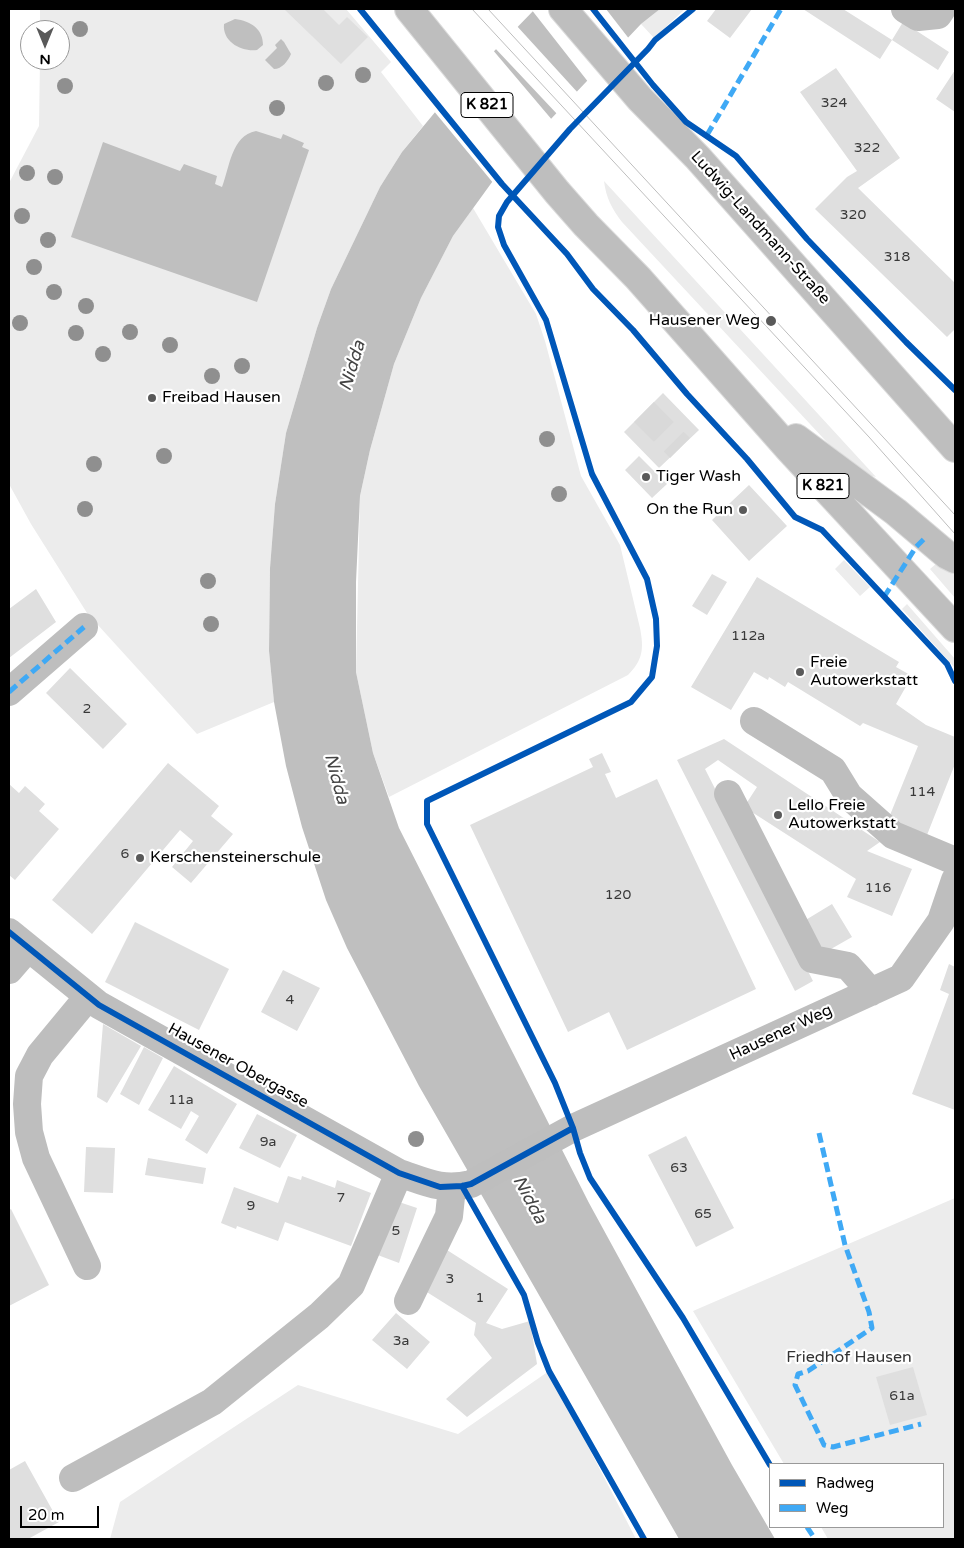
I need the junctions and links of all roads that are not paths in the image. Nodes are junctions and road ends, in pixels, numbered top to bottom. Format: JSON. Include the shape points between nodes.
{"nodes":[{"id":1,"x":563,"y":9,"type":"edge"},
{"id":2,"x":905,"y":9,"type":"edge"},
{"id":3,"x":942,"y":9,"type":"edge"},
{"id":4,"x":413,"y":13,"type":"edge"},
{"id":5,"x":747,"y":402,"type":"junction"},
{"id":6,"x":955,"y":448,"type":"edge"},
{"id":7,"x":955,"y":559,"type":"edge"},
{"id":8,"x":84,"y":627,"type":"dead end"},
{"id":9,"x":955,"y":628,"type":"edge"},
{"id":10,"x":9,"y":692,"type":"edge"},
{"id":11,"x":754,"y":721,"type":"dead end"},
{"id":12,"x":728,"y":794,"type":"dead end"},
{"id":13,"x":955,"y":861,"type":"edge"},
{"id":14,"x":955,"y":880,"type":"edge"},
{"id":15,"x":18,"y":940,"type":"edge"},
{"id":16,"x":9,"y":970,"type":"edge"},
{"id":17,"x":871,"y":992,"type":"junction"},
{"id":18,"x":88,"y":997,"type":"junction"},
{"id":19,"x":19,"y":1078,"type":"edge"},
{"id":20,"x":399,"y":1173,"type":"junction"},
{"id":21,"x":462,"y":1185,"type":"junction"},
{"id":22,"x":87,"y":1266,"type":"dead end"},
{"id":23,"x":408,"y":1301,"type":"dead end"},
{"id":24,"x":73,"y":1478,"type":"dead end"}],
"edges":[{"from":1,"to":6,"type":"main road","name":"Ludwig-Landmann-Straße","via":[[640,99],[698,158]]},
{"from":2,"to":3,"type":"main road","via":[[918,17],[938,16]]},
{"from":4,"to":5,"type":"main road","number":"K 821","via":[[586,226],[638,278]]},
{"from":5,"to":7,"type":"main road"},
{"from":5,"to":9,"type":"main road","number":"K 821"},
{"from":8,"to":10,"type":"main road"},
{"from":11,"to":13,"type":"main road","via":[[832,770],[849,796],[893,835]]},
{"from":12,"to":17,"type":"main road","via":[[812,959],[848,966]]},
{"from":14,"to":17,"type":"main road","name":"Hausener Weg","via":[[940,921],[901,978]]},
{"from":15,"to":16,"type":"main road"},
{"from":15,"to":18,"type":"main road","name":"Hausener Obergasse"},
{"from":17,"to":21,"type":"main road","name":"Hausener Weg","via":[[559,1136]]},
{"from":18,"to":19,"type":"main road"},
{"from":18,"to":20,"type":"main road","name":"Hausener Obergasse"},
{"from":19,"to":22,"type":"main road","via":[[36,1158]]},
{"from":20,"to":21,"type":"main road","name":"Hausener Obergasse","via":[[440,1187]]},
{"from":20,"to":24,"type":"main road","via":[[350,1285],[319,1316],[212,1402]]},
{"from":21,"to":23,"type":"main road"}]}
